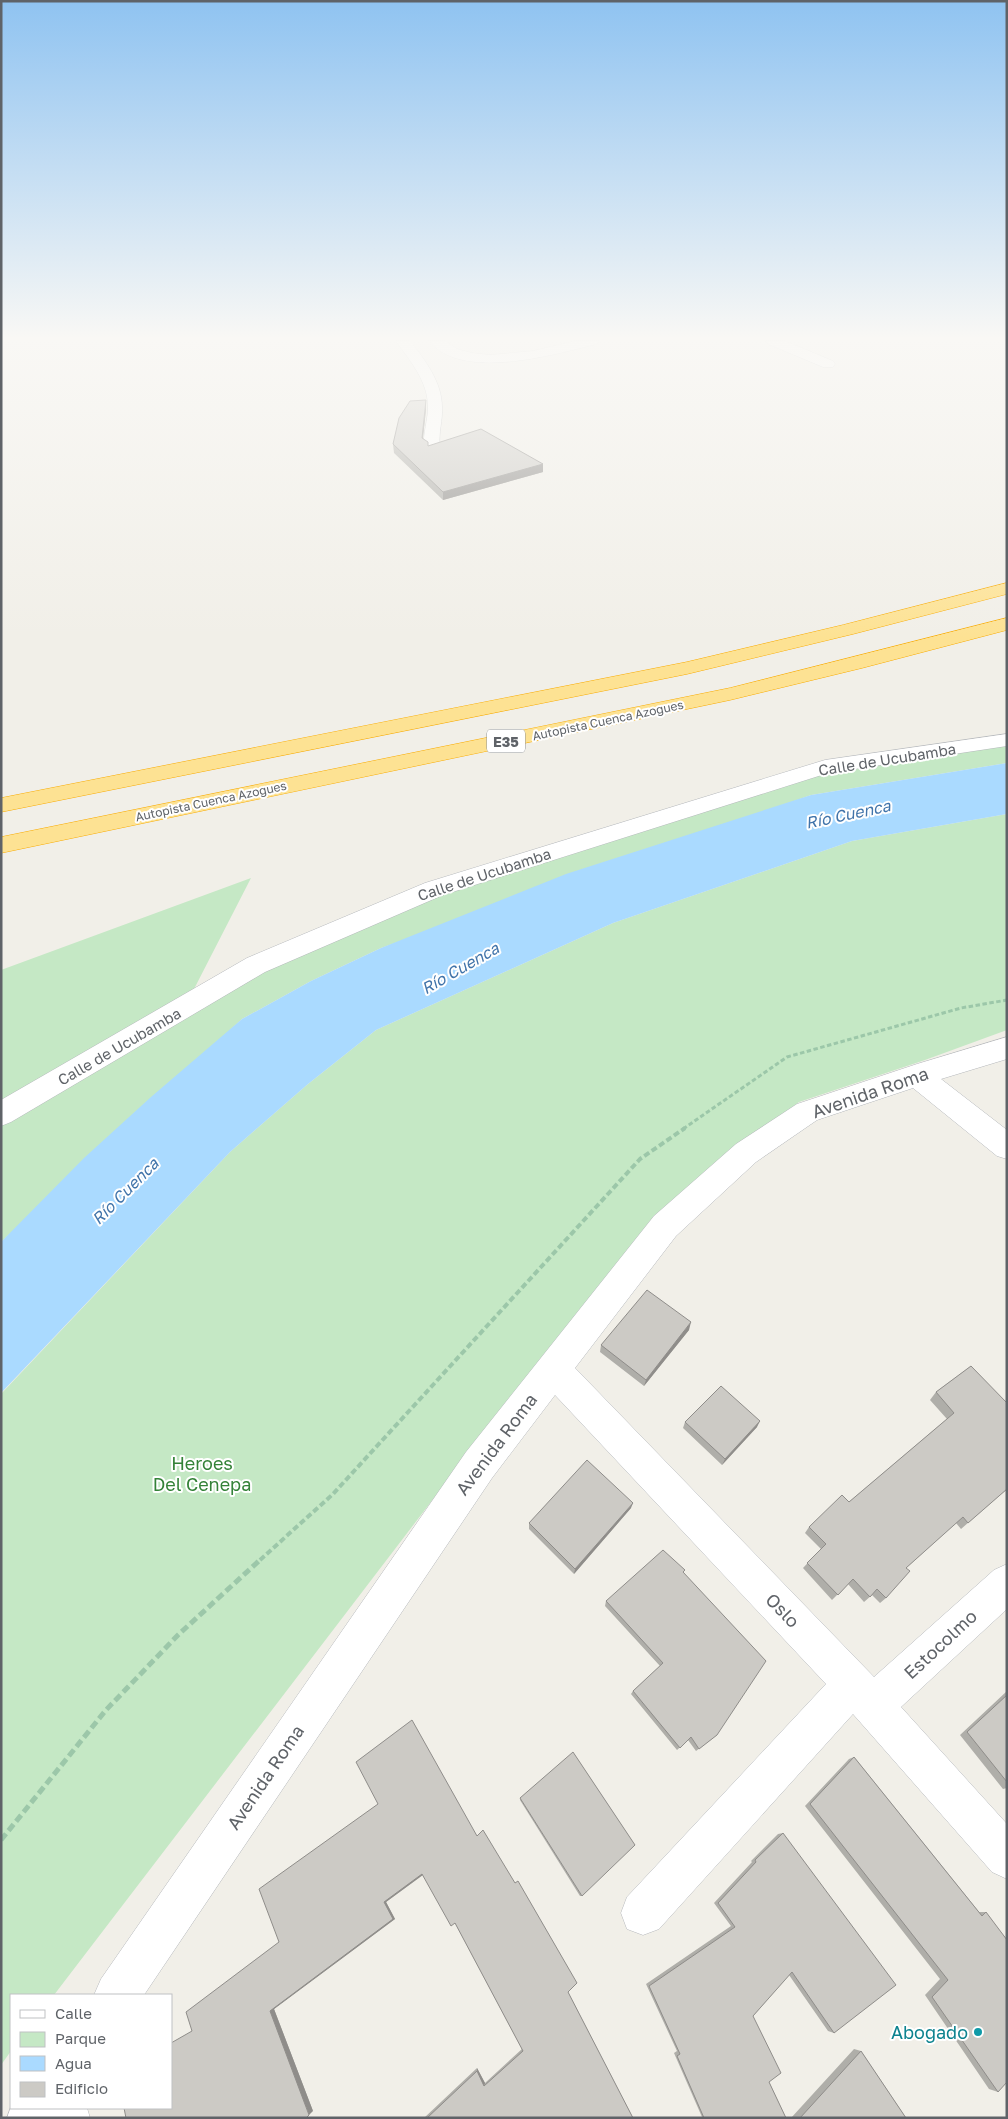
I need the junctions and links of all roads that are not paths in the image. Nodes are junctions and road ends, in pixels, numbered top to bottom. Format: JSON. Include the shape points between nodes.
{"nodes":[{"id":1,"x":433,"y":440,"type":"edge"},
{"id":2,"x":432,"y":446,"type":"edge"},
{"id":3,"x":1007,"y":588,"type":"edge"},
{"id":4,"x":1007,"y":624,"type":"edge"},
{"id":5,"x":1007,"y":740,"type":"edge"},
{"id":6,"x":1,"y":805,"type":"edge"},
{"id":7,"x":1,"y":844,"type":"edge"},
{"id":8,"x":1007,"y":1048,"type":"edge"},
{"id":9,"x":917,"y":1075,"type":"junction"},
{"id":10,"x":1,"y":1114,"type":"edge"},
{"id":11,"x":1007,"y":1147,"type":"edge"},
{"id":12,"x":553,"y":1369,"type":"junction"},
{"id":13,"x":1007,"y":1583,"type":"edge"},
{"id":14,"x":863,"y":1695,"type":"junction"},
{"id":15,"x":1007,"y":1857,"type":"edge"},
{"id":16,"x":643,"y":1912,"type":"dead end"},
{"id":17,"x":118,"y":1994,"type":"edge"}],
"edges":[{"from":1,"to":2,"type":"street"},
{"from":3,"to":6,"type":"highway","number":"E35","via":[[687,668]]},
{"from":4,"to":7,"type":"highway","name":"Autopista Cuenca Azogues","number":"E35","via":[[730,694]]},
{"from":5,"to":10,"type":"street","name":"Calle de Ucubamba","via":[[825,767],[434,889],[256,965]]},
{"from":8,"to":9,"type":"street","name":"Avenida Roma"},
{"from":9,"to":11,"type":"street"},
{"from":9,"to":12,"type":"street","name":"Avenida Roma","via":[[806,1112],[746,1153],[665,1226]]},
{"from":12,"to":14,"type":"street","name":"Oslo"},
{"from":12,"to":17,"type":"street","name":"Avenida Roma","via":[[479,1465]]},
{"from":13,"to":14,"type":"street","name":"Estocolmo"},
{"from":14,"to":15,"type":"street","name":"Oslo"},
{"from":14,"to":16,"type":"street","name":"Estocolmo"}]}
